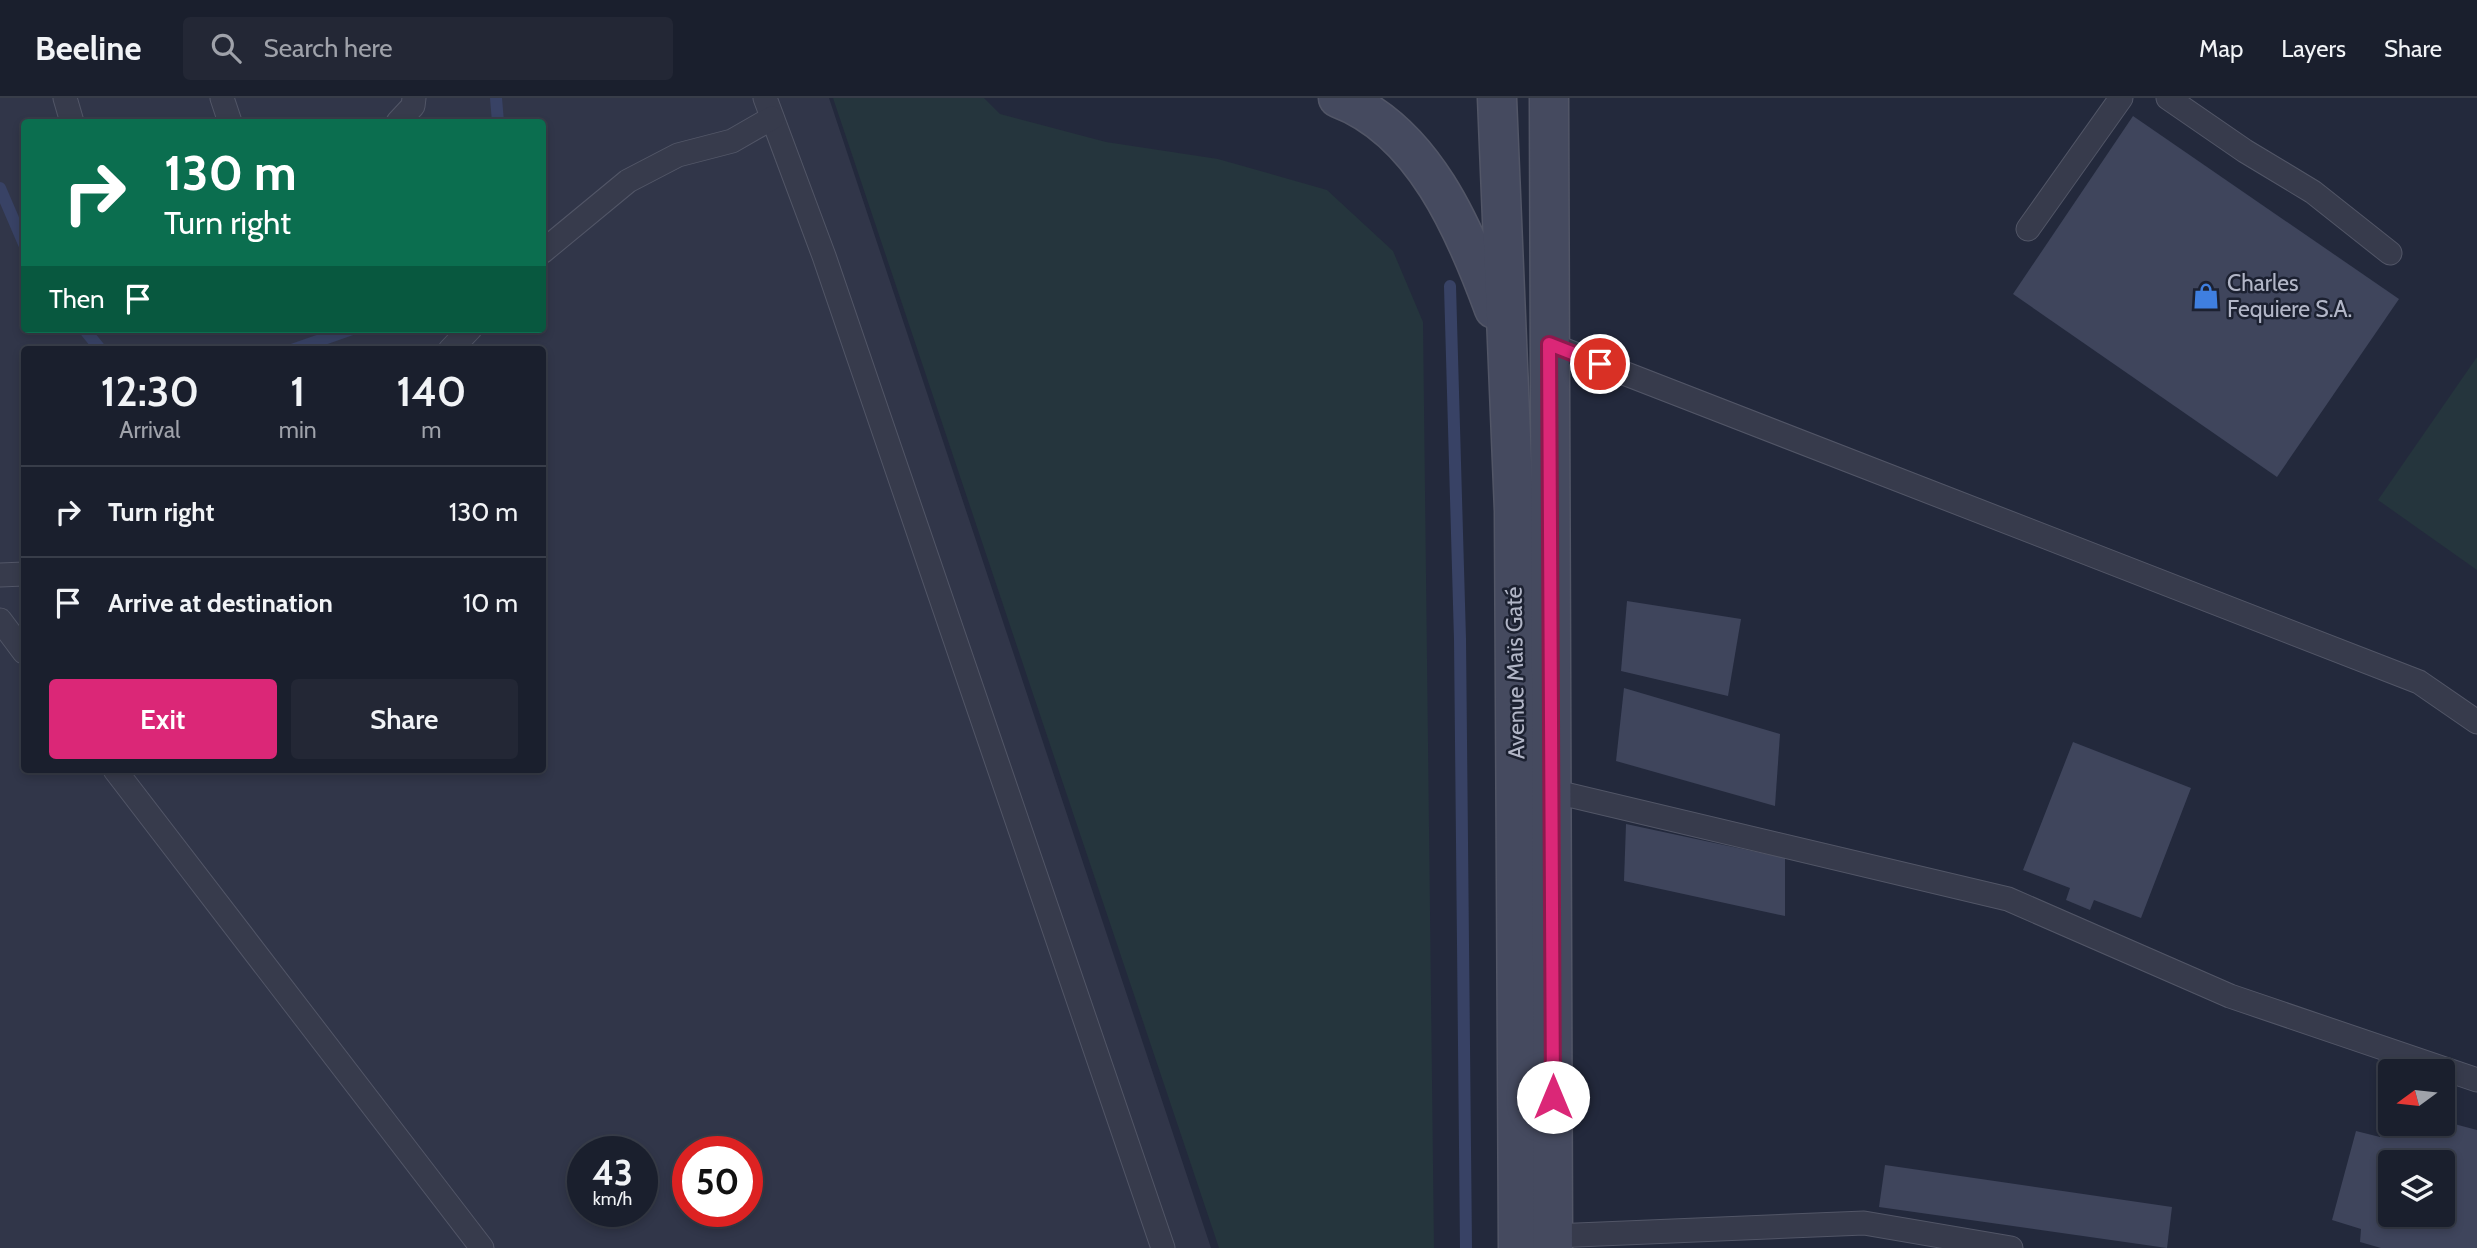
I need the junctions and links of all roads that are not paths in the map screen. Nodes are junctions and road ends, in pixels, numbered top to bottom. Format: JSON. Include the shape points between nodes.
{"nodes":[{"id":1,"x":65,"y":98,"type":"edge"},
{"id":2,"x":222,"y":98,"type":"edge"},
{"id":3,"x":414,"y":98,"type":"edge"},
{"id":4,"x":1338,"y":98,"type":"edge"},
{"id":5,"x":1497,"y":98,"type":"edge"},
{"id":6,"x":1549,"y":98,"type":"edge"},
{"id":7,"x":2121,"y":98,"type":"edge"},
{"id":8,"x":2168,"y":98,"type":"edge"},
{"id":9,"x":769,"y":108,"type":"edge"},
{"id":10,"x":71,"y":119,"type":"edge"},
{"id":11,"x":229,"y":119,"type":"edge"},
{"id":12,"x":401,"y":119,"type":"edge"},
{"id":13,"x":2028,"y":229,"type":"dead end"},
{"id":14,"x":546,"y":249,"type":"edge"},
{"id":15,"x":2390,"y":253,"type":"dead end"},
{"id":16,"x":466,"y":333,"type":"edge"},
{"id":17,"x":1507,"y":342,"type":"junction"},
{"id":18,"x":1549,"y":344,"type":"junction"},
{"id":19,"x":454,"y":346,"type":"edge"},
{"id":20,"x":21,"y":574,"type":"edge"},
{"id":21,"x":0,"y":575,"type":"edge"},
{"id":22,"x":0,"y":620,"type":"edge"},
{"id":23,"x":21,"y":648,"type":"edge"},
{"id":24,"x":2477,"y":722,"type":"edge"},
{"id":25,"x":117,"y":773,"type":"edge"},
{"id":26,"x":1552,"y":791,"type":"junction"},
{"id":27,"x":2477,"y":1080,"type":"edge"},
{"id":28,"x":1542,"y":1244,"type":"edge"},
{"id":29,"x":482,"y":1248,"type":"edge"},
{"id":30,"x":1163,"y":1248,"type":"edge"},
{"id":31,"x":2011,"y":1248,"type":"edge"}],
"edges":[{"from":1,"to":10,"type":"lane"},
{"from":2,"to":11,"type":"lane"},
{"from":3,"to":12,"type":"lane"},
{"from":4,"to":17,"type":"main road","via":[[1364,108],[1423,164],[1471,247]]},
{"from":5,"to":17,"type":"main road","name":"Avenue Maïs Gaté"},
{"from":6,"to":18,"type":"main road","name":"Avenue Maïs Gaté"},
{"from":7,"to":13,"type":"lane"},
{"from":8,"to":15,"type":"lane","via":[[2313,191]]},
{"from":9,"to":14,"type":"lane","via":[[732,141],[678,155],[628,181]]},
{"from":9,"to":30,"type":"lane","via":[[824,256]]},
{"from":16,"to":19,"type":"lane"},
{"from":17,"to":28,"type":"main road","name":"Avenue Maïs Gaté"},
{"from":18,"to":24,"type":"lane","via":[[2419,682]]},
{"from":18,"to":26,"type":"main road","name":"Avenue Maïs Gaté"},
{"from":20,"to":21,"type":"lane"},
{"from":22,"to":23,"type":"lane"},
{"from":25,"to":29,"type":"lane"},
{"from":26,"to":27,"type":"lane","via":[[2008,899],[2230,996]]},
{"from":26,"to":28,"type":"main road","name":"Avenue Maïs Gaté"},
{"from":28,"to":31,"type":"lane","via":[[1864,1223]]}]}
